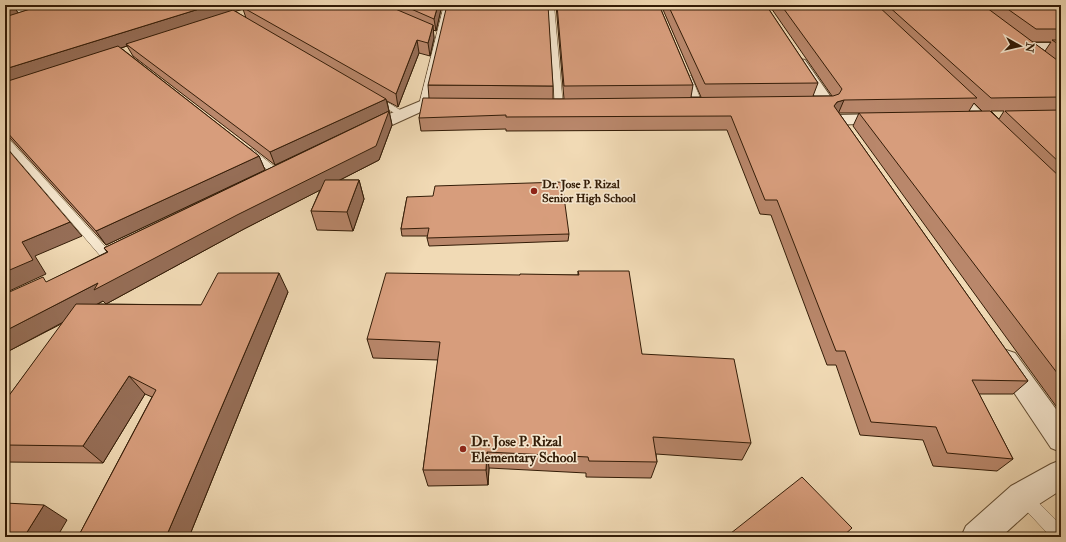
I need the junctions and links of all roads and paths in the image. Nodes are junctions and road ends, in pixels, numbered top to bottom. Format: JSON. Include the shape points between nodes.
{"nodes":[{"id":1,"x":13,"y":5,"type":"edge"},
{"id":2,"x":447,"y":5,"type":"edge"},
{"id":3,"x":551,"y":5,"type":"edge"},
{"id":4,"x":46,"y":13,"type":"edge"},
{"id":5,"x":33,"y":17,"type":"junction"},
{"id":6,"x":19,"y":22,"type":"edge"},
{"id":7,"x":1012,"y":38,"type":"edge"},
{"id":8,"x":1025,"y":47,"type":"junction"},
{"id":9,"x":1061,"y":47,"type":"edge"},
{"id":10,"x":792,"y":51,"type":"edge"},
{"id":11,"x":1043,"y":60,"type":"edge"},
{"id":12,"x":684,"y":69,"type":"edge"},
{"id":13,"x":954,"y":91,"type":"edge"},
{"id":14,"x":367,"y":93,"type":"edge"},
{"id":15,"x":812,"y":104,"type":"edge"},
{"id":16,"x":423,"y":105,"type":"junction"},
{"id":17,"x":463,"y":105,"type":"edge"},
{"id":18,"x":699,"y":105,"type":"edge"},
{"id":19,"x":543,"y":106,"type":"edge"},
{"id":20,"x":566,"y":106,"type":"joint"},
{"id":21,"x":401,"y":114,"type":"junction"},
{"id":22,"x":960,"y":118,"type":"edge"},
{"id":23,"x":899,"y":119,"type":"edge"},
{"id":24,"x":991,"y":122,"type":"joint"},
{"id":25,"x":852,"y":139,"type":"edge"},
{"id":26,"x":5,"y":140,"type":"edge"},
{"id":27,"x":346,"y":140,"type":"edge"},
{"id":28,"x":240,"y":144,"type":"edge"},
{"id":29,"x":284,"y":169,"type":"joint"},
{"id":30,"x":256,"y":183,"type":"edge"},
{"id":31,"x":107,"y":256,"type":"edge"},
{"id":32,"x":993,"y":341,"type":"edge"},
{"id":33,"x":1061,"y":439,"type":"edge"},
{"id":34,"x":1061,"y":474,"type":"edge"},
{"id":35,"x":1022,"y":497,"type":"junction"},
{"id":36,"x":1061,"y":536,"type":"edge"},
{"id":37,"x":977,"y":537,"type":"edge"}],
"edges":[{"from":1,"to":5,"type":"street"},
{"from":2,"to":16,"type":"lane","via":[[435,35]]},
{"from":3,"to":20,"type":"lane"},
{"from":4,"to":5,"type":"street"},
{"from":5,"to":6,"type":"street"},
{"from":7,"to":8,"type":"street"},
{"from":8,"to":9,"type":"street"},
{"from":8,"to":11,"type":"street"},
{"from":10,"to":15,"type":"street","via":[[827,103]]},
{"from":12,"to":18,"type":"lane"},
{"from":13,"to":24,"type":"lane"},
{"from":14,"to":21,"type":"lane"},
{"from":16,"to":17,"type":"street"},
{"from":16,"to":21,"type":"street"},
{"from":19,"to":20,"type":"street"},
{"from":21,"to":27,"type":"street"},
{"from":22,"to":24,"type":"street"},
{"from":23,"to":25,"type":"street","via":[[838,120]]},
{"from":26,"to":31,"type":"lane"},
{"from":28,"to":29,"type":"lane"},
{"from":29,"to":30,"type":"street"},
{"from":32,"to":33,"type":"street"},
{"from":34,"to":35,"type":"street"},
{"from":35,"to":36,"type":"lane"},
{"from":35,"to":37,"type":"street"}]}
